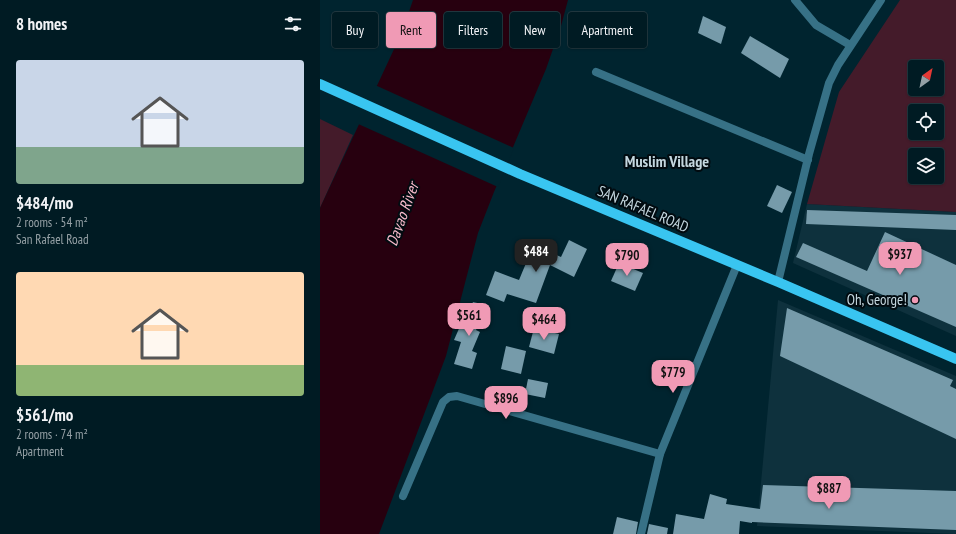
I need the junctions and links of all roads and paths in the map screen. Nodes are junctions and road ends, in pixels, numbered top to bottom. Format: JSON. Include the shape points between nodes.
{"nodes":[{"id":1,"x":795,"y":0,"type":"edge"},
{"id":2,"x":881,"y":0,"type":"edge"},
{"id":3,"x":850,"y":45,"type":"junction"},
{"id":4,"x":596,"y":72,"type":"dead end"},
{"id":5,"x":320,"y":84,"type":"edge"},
{"id":6,"x":808,"y":160,"type":"junction"},
{"id":7,"x":737,"y":265,"type":"junction"},
{"id":8,"x":778,"y":282,"type":"junction"},
{"id":9,"x":956,"y":359,"type":"edge"},
{"id":10,"x":660,"y":454,"type":"junction"},
{"id":11,"x":403,"y":496,"type":"dead end"},
{"id":12,"x":641,"y":534,"type":"edge"}],
"edges":[{"from":1,"to":3,"type":"street","via":[[816,25]]},
{"from":2,"to":3,"type":"street"},
{"from":3,"to":6,"type":"street","via":[[829,83]]},
{"from":4,"to":6,"type":"street"},
{"from":5,"to":7,"type":"main road","name":"SAN RAFAEL ROAD","via":[[520,174]]},
{"from":6,"to":8,"type":"street"},
{"from":7,"to":8,"type":"main road","name":"SAN RAFAEL ROAD"},
{"from":7,"to":10,"type":"street"},
{"from":8,"to":9,"type":"main road","name":"SAN RAFAEL ROAD"},
{"from":10,"to":11,"type":"street","via":[[457,396],[449,397],[443,402]]},
{"from":10,"to":12,"type":"street"}]}
